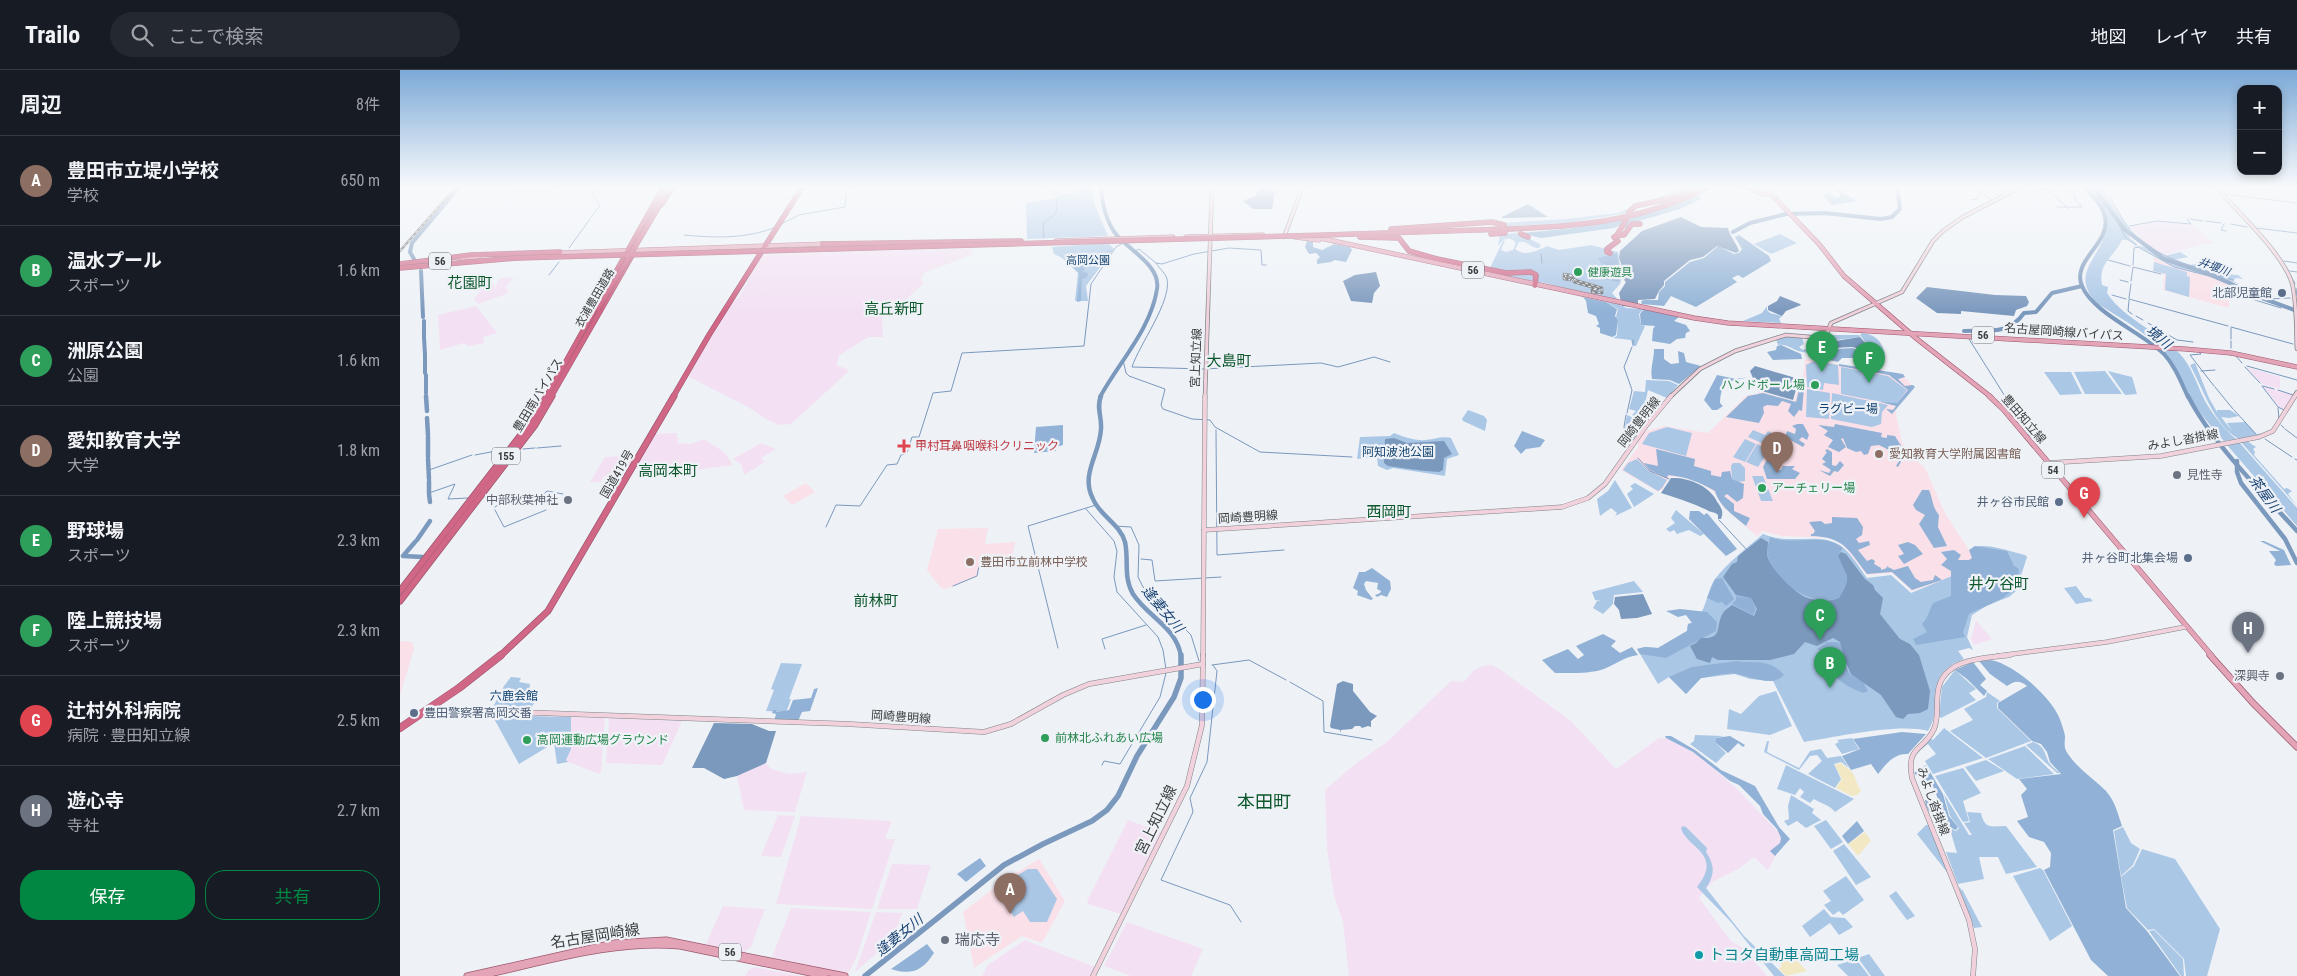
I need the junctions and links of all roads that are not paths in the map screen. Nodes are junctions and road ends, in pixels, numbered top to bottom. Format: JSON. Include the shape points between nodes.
{"nodes":[{"id":1,"x":641,"y":228,"type":"edge"},
{"id":2,"x":647,"y":228,"type":"edge"},
{"id":3,"x":647,"y":228,"type":"edge"},
{"id":4,"x":776,"y":228,"type":"edge"},
{"id":5,"x":1210,"y":228,"type":"edge"},
{"id":6,"x":1288,"y":228,"type":"edge"},
{"id":7,"x":1416,"y":228,"type":"edge"},
{"id":8,"x":1447,"y":228,"type":"edge"},
{"id":9,"x":1536,"y":228,"type":"edge"},
{"id":10,"x":1566,"y":228,"type":"edge"},
{"id":11,"x":1620,"y":228,"type":"edge"},
{"id":12,"x":1628,"y":228,"type":"edge"},
{"id":13,"x":1804,"y":228,"type":"edge"},
{"id":14,"x":1948,"y":228,"type":"edge"},
{"id":15,"x":2251,"y":228,"type":"edge"},
{"id":16,"x":1364,"y":231,"type":"junction"},
{"id":17,"x":1328,"y":234,"type":"junction"},
{"id":18,"x":1491,"y":234,"type":"dead end"},
{"id":19,"x":1522,"y":234,"type":"tunnel mouth"},
{"id":20,"x":1285,"y":235,"type":"junction"},
{"id":21,"x":1209,"y":237,"type":"junction"},
{"id":22,"x":1528,"y":237,"type":"dead end"},
{"id":23,"x":1614,"y":238,"type":"dead end"},
{"id":24,"x":1022,"y":242,"type":"junction"},
{"id":25,"x":765,"y":246,"type":"junction"},
{"id":26,"x":822,"y":248,"type":"junction"},
{"id":27,"x":1424,"y":249,"type":"dead end"},
{"id":28,"x":629,"y":250,"type":"junction"},
{"id":29,"x":635,"y":250,"type":"junction"},
{"id":30,"x":761,"y":252,"type":"junction"},
{"id":31,"x":535,"y":253,"type":"junction"},
{"id":32,"x":1610,"y":253,"type":"dead end"},
{"id":33,"x":559,"y":255,"type":"junction"},
{"id":34,"x":625,"y":256,"type":"junction"},
{"id":35,"x":632,"y":256,"type":"junction"},
{"id":36,"x":530,"y":258,"type":"junction"},
{"id":37,"x":478,"y":259,"type":"junction"},
{"id":38,"x":401,"y":267,"type":"edge"},
{"id":39,"x":1482,"y":267,"type":"junction"},
{"id":40,"x":1535,"y":283,"type":"junction"},
{"id":41,"x":1877,"y":304,"type":"junction"},
{"id":42,"x":2294,"y":310,"type":"joint"},
{"id":43,"x":1829,"y":328,"type":"junction"},
{"id":44,"x":1909,"y":332,"type":"junction"},
{"id":45,"x":581,"y":341,"type":"junction"},
{"id":46,"x":2297,"y":349,"type":"edge"},
{"id":47,"x":2297,"y":366,"type":"edge"},
{"id":48,"x":553,"y":391,"type":"junction"},
{"id":49,"x":2297,"y":392,"type":"edge"},
{"id":50,"x":2238,"y":440,"type":"joint"},
{"id":51,"x":2048,"y":463,"type":"junction"},
{"id":52,"x":488,"y":486,"type":"junction"},
{"id":53,"x":456,"y":521,"type":"junction"},
{"id":54,"x":1204,"y":530,"type":"junction"},
{"id":55,"x":400,"y":591,"type":"edge"},
{"id":56,"x":400,"y":600,"type":"edge"},
{"id":57,"x":2186,"y":627,"type":"junction"},
{"id":58,"x":1203,"y":664,"type":"junction"},
{"id":59,"x":429,"y":709,"type":"junction"},
{"id":60,"x":400,"y":728,"type":"edge"},
{"id":61,"x":2297,"y":747,"type":"edge"},
{"id":62,"x":467,"y":976,"type":"edge"},
{"id":63,"x":480,"y":976,"type":"edge"},
{"id":64,"x":825,"y":976,"type":"edge"},
{"id":65,"x":845,"y":976,"type":"edge"},
{"id":66,"x":1093,"y":976,"type":"edge"},
{"id":67,"x":1973,"y":976,"type":"edge"}],
"edges":[{"from":1,"to":28,"type":"highway","number":"155"},
{"from":2,"to":45,"type":"highway","name":"衣浦豊田道路","bridge":true},
{"from":3,"to":29,"type":"highway","name":"豊田南バイパス","number":"155"},
{"from":4,"to":25,"type":"highway","name":"国道419号"},
{"from":5,"to":21,"type":"main road","name":"宮上知立線"},
{"from":6,"to":20,"type":"main road"},
{"from":7,"to":16,"type":"highway"},
{"from":8,"to":16,"type":"highway"},
{"from":9,"to":17,"type":"highway"},
{"from":10,"to":18,"type":"highway"},
{"from":11,"to":12,"type":"highway","via":[[1617,235],[1624,235]]},
{"from":13,"to":41,"type":"main road","name":"豊田知立線","number":"54","via":[[1844,276]]},
{"from":14,"to":41,"type":"main road","name":"岡崎豊明線","via":[[1933,242],[1906,289]]},
{"from":15,"to":42,"type":"main road","via":[[2284,267],[2292,284]]},
{"from":16,"to":17,"type":"highway"},
{"from":17,"to":24,"type":"highway","bridge":true},
{"from":17,"to":24,"type":"highway","bridge":true},
{"from":17,"to":39,"type":"highway","via":[[1397,238],[1410,252]]},
{"from":19,"to":22,"type":"highway"},
{"from":20,"to":21,"type":"main road","name":"名古屋岡崎線バイパス","number":"56"},
{"from":20,"to":40,"type":"main road","name":"名古屋岡崎線バイパス","number":"56"},
{"from":21,"to":26,"type":"main road","name":"名古屋岡崎線バイパス","number":"56","bridge":true},
{"from":21,"to":26,"type":"main road","name":"名古屋岡崎線バイパス","number":"56","bridge":true},
{"from":21,"to":54,"type":"main road","name":"宮上知立線"},
{"from":23,"to":32,"type":"highway","via":[[1618,242],[1607,250]]},
{"from":24,"to":26,"type":"highway","bridge":true},
{"from":24,"to":26,"type":"highway","bridge":true,"via":[[832,243]]},
{"from":24,"to":38,"type":"highway","bridge":true,"via":[[507,258]]},
{"from":25,"to":26,"type":"main road","name":"名古屋岡崎線バイパス","number":"56"},
{"from":25,"to":29,"type":"main road","name":"名古屋岡崎線バイパス","number":"56"},
{"from":25,"to":30,"type":"highway","name":"国道419号"},
{"from":26,"to":30,"type":"main road","name":"名古屋岡崎線バイパス","number":"56"},
{"from":27,"to":39,"type":"highway","via":[[1428,255]]},
{"from":28,"to":29,"type":"main road","name":"名古屋岡崎線バイパス","number":"56"},
{"from":28,"to":33,"type":"main road","name":"名古屋岡崎線バイパス","number":"56"},
{"from":28,"to":34,"type":"highway","number":"155"},
{"from":29,"to":35,"type":"highway","name":"豊田南バイパス","number":"155"},
{"from":30,"to":35,"type":"main road","name":"名古屋岡崎線バイパス","number":"56"},
{"from":30,"to":59,"type":"highway","name":"国道419号","via":[[709,335],[551,608],[517,642]]},
{"from":31,"to":33,"type":"highway"},
{"from":31,"to":37,"type":"main road","number":"56"},
{"from":31,"to":38,"type":"highway","via":[[471,255]]},
{"from":33,"to":34,"type":"main road","name":"名古屋岡崎線バイパス","number":"56"},
{"from":33,"to":36,"type":"highway"},
{"from":34,"to":35,"type":"main road","name":"名古屋岡崎線バイパス","number":"56"},
{"from":34,"to":45,"type":"highway","name":"豊田南バイパス","number":"155"},
{"from":35,"to":45,"type":"highway","name":"豊田南バイパス","number":"155"},
{"from":36,"to":37,"type":"main road","number":"56"},
{"from":36,"to":38,"type":"highway","bridge":true},
{"from":37,"to":38,"type":"main road","number":"56","bridge":true},
{"from":39,"to":40,"type":"highway","via":[[1513,273],[1533,272]]},
{"from":40,"to":43,"type":"main road","name":"名古屋岡崎線バイパス","number":"56","via":[[1708,320],[1745,325]]},
{"from":41,"to":43,"type":"main road","name":"岡崎豊明線","via":[[1834,321]]},
{"from":41,"to":44,"type":"main road","name":"豊田知立線","number":"54"},
{"from":42,"to":46,"type":"main road"},
{"from":43,"to":44,"type":"main road","name":"名古屋岡崎線バイパス","number":"56"},
{"from":43,"to":54,"type":"main road","name":"岡崎豊明線","via":[[1823,338],[1783,336],[1732,351],[1708,363],[1677,390],[1642,431],[1605,486],[1577,504]]},
{"from":44,"to":47,"type":"main road","name":"名古屋岡崎線バイパス","number":"56","via":[[2173,347],[2231,353]]},
{"from":44,"to":51,"type":"main road","name":"豊田知立線","number":"54","via":[[1991,397]]},
{"from":45,"to":48,"type":"highway","name":"豊田南バイパス","number":"155"},
{"from":45,"to":48,"type":"highway","name":"豊田南バイパス","number":"155"},
{"from":48,"to":52,"type":"highway","name":"豊田南バイパス","number":"155","via":[[530,432]]},
{"from":48,"to":53,"type":"highway","name":"豊田南バイパス","number":"155"},
{"from":49,"to":50,"type":"main road","name":"みよし沓掛線","via":[[2273,431]]},
{"from":50,"to":51,"type":"main road","name":"みよし沓掛線","via":[[2152,456]]},
{"from":51,"to":57,"type":"main road","name":"豊田知立線","number":"54"},
{"from":52,"to":53,"type":"highway","number":"155"},
{"from":52,"to":56,"type":"highway","name":"豊田南バイパス","number":"155"},
{"from":53,"to":55,"type":"highway","name":"豊田南バイパス","number":"155"},
{"from":54,"to":58,"type":"main road","name":"岡崎豊明線"},
{"from":57,"to":61,"type":"main road","name":"豊田知立線","number":"54"},
{"from":57,"to":67,"type":"main road","name":"みよし沓掛線","via":[[1972,660],[1956,666],[1942,679],[1935,725],[1913,751],[1909,765],[1971,927],[1975,949]]},
{"from":58,"to":59,"type":"main road","name":"岡崎豊明線","via":[[1089,684],[1005,726],[980,732]]},
{"from":58,"to":66,"type":"main road","name":"宮上知立線","via":[[1202,725],[1195,765]]},
{"from":59,"to":60,"type":"highway","name":"国道419号"},
{"from":62,"to":65,"type":"main road","name":"名古屋岡崎線","number":"56","via":[[607,944],[639,940],[666,940]]},
{"from":63,"to":64,"type":"main road","name":"名古屋岡崎線","number":"56","via":[[617,946],[659,944]]}]}
